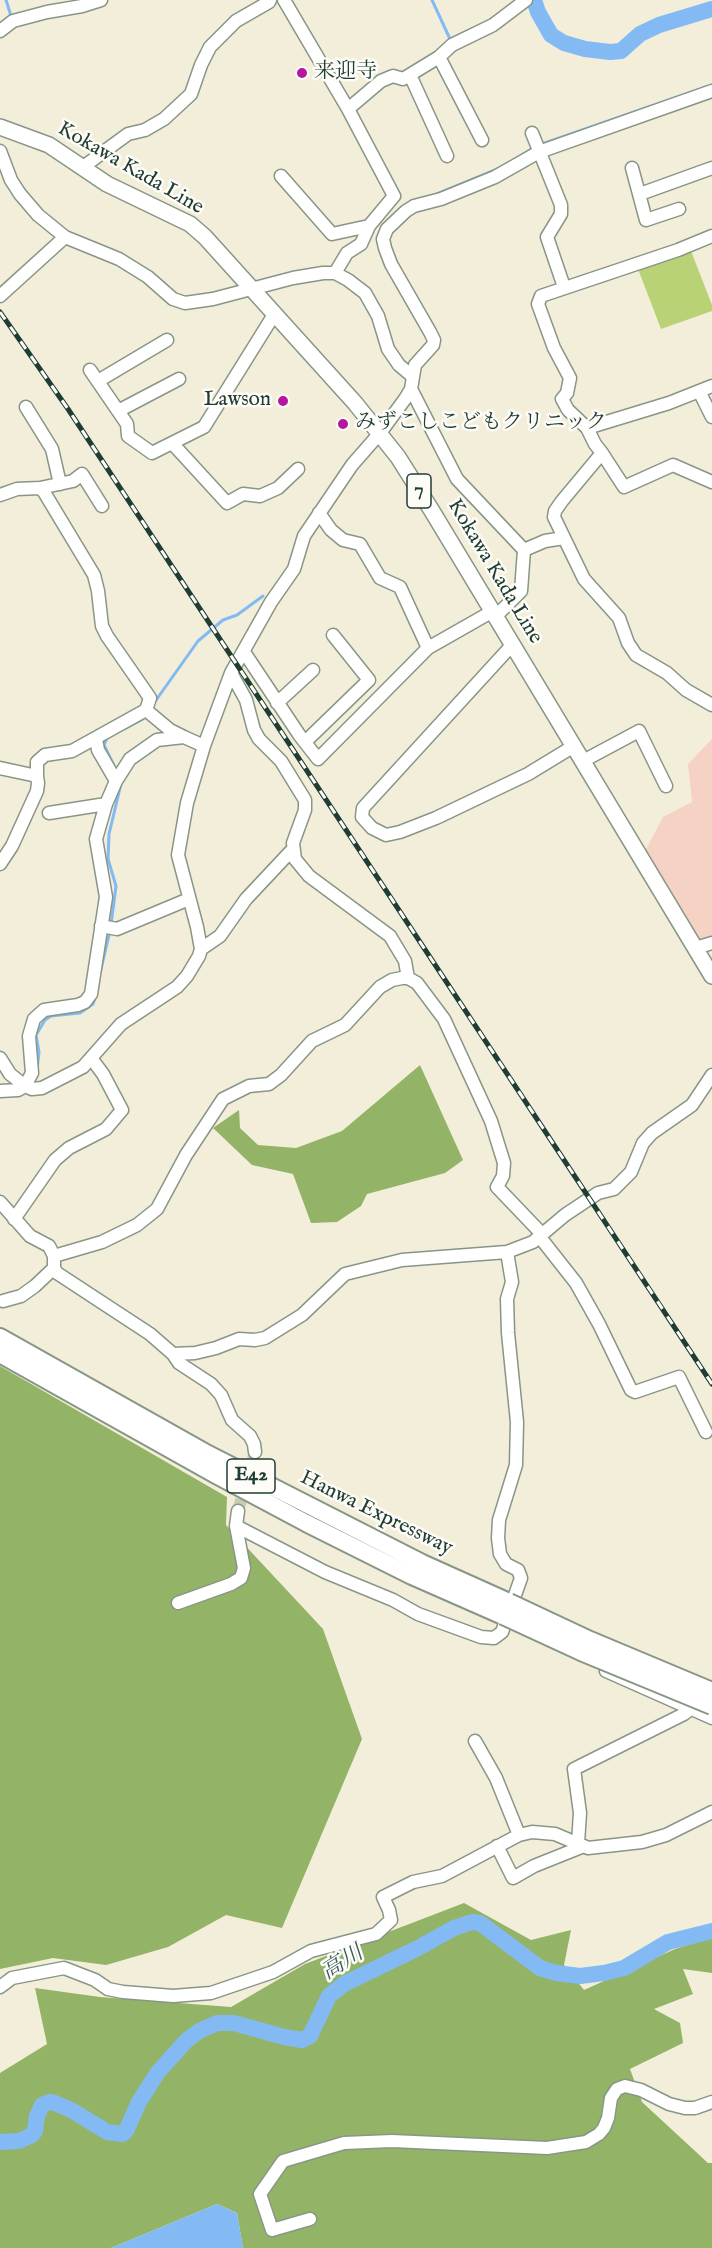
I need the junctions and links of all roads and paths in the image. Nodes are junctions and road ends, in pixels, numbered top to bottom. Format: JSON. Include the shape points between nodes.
{"nodes":[{"id":1,"x":101,"y":0,"type":"edge"},
{"id":2,"x":270,"y":0,"type":"edge"},
{"id":3,"x":284,"y":0,"type":"edge"},
{"id":4,"x":525,"y":1,"type":"edge"},
{"id":5,"x":67,"y":4,"type":"edge"},
{"id":6,"x":0,"y":31,"type":"edge"},
{"id":7,"x":439,"y":57,"type":"junction"},
{"id":8,"x":410,"y":75,"type":"junction"},
{"id":9,"x":712,"y":91,"type":"edge"},
{"id":10,"x":348,"y":109,"type":"junction"},
{"id":11,"x":0,"y":127,"type":"edge"},
{"id":12,"x":532,"y":134,"type":"dead end"},
{"id":13,"x":482,"y":140,"type":"dead end"},
{"id":14,"x":538,"y":150,"type":"junction"},
{"id":15,"x":0,"y":151,"type":"edge"},
{"id":16,"x":447,"y":156,"type":"dead end"},
{"id":17,"x":83,"y":167,"type":"junction"},
{"id":18,"x":632,"y":168,"type":"dead end"},
{"id":19,"x":712,"y":168,"type":"edge"},
{"id":20,"x":281,"y":176,"type":"dead end"},
{"id":21,"x":640,"y":194,"type":"junction"},
{"id":22,"x":679,"y":209,"type":"dead end"},
{"id":23,"x":369,"y":226,"type":"junction"},
{"id":24,"x":712,"y":236,"type":"edge"},
{"id":25,"x":65,"y":237,"type":"junction"},
{"id":26,"x":334,"y":273,"type":"junction"},
{"id":27,"x":564,"y":287,"type":"junction"},
{"id":28,"x":252,"y":288,"type":"junction"},
{"id":29,"x":0,"y":296,"type":"edge"},
{"id":30,"x":275,"y":313,"type":"junction"},
{"id":31,"x":166,"y":340,"type":"dead end"},
{"id":32,"x":90,"y":370,"type":"dead end"},
{"id":33,"x":411,"y":376,"type":"junction"},
{"id":34,"x":179,"y":379,"type":"dead end"},
{"id":35,"x":98,"y":381,"type":"junction"},
{"id":36,"x":712,"y":386,"type":"edge"},
{"id":37,"x":411,"y":389,"type":"junction"},
{"id":38,"x":699,"y":391,"type":"junction"},
{"id":39,"x":26,"y":407,"type":"dead end"},
{"id":40,"x":118,"y":411,"type":"junction"},
{"id":41,"x":712,"y":417,"type":"edge"},
{"id":42,"x":587,"y":428,"type":"junction"},
{"id":43,"x":380,"y":433,"type":"junction"},
{"id":44,"x":172,"y":443,"type":"junction"},
{"id":45,"x":602,"y":453,"type":"junction"},
{"id":46,"x":298,"y":469,"type":"dead end"},
{"id":47,"x":712,"y":483,"type":"edge"},
{"id":48,"x":60,"y":484,"type":"junction"},
{"id":49,"x":40,"y":488,"type":"junction"},
{"id":50,"x":0,"y":495,"type":"edge"},
{"id":51,"x":102,"y":506,"type":"dead end"},
{"id":52,"x":319,"y":513,"type":"junction"},
{"id":53,"x":564,"y":538,"type":"junction"},
{"id":54,"x":524,"y":550,"type":"junction"},
{"id":55,"x":495,"y":614,"type":"junction"},
{"id":56,"x":333,"y":635,"type":"dead end"},
{"id":57,"x":513,"y":644,"type":"junction"},
{"id":58,"x":428,"y":648,"type":"junction"},
{"id":59,"x":244,"y":652,"type":"junction"},
{"id":60,"x":313,"y":670,"type":"dead end"},
{"id":61,"x":231,"y":673,"type":"junction"},
{"id":62,"x":711,"y":701,"type":"edge"},
{"id":63,"x":277,"y":703,"type":"junction"},
{"id":64,"x":146,"y":710,"type":"junction"},
{"id":65,"x":184,"y":737,"type":"junction"},
{"id":66,"x":96,"y":739,"type":"junction"},
{"id":67,"x":305,"y":742,"type":"junction"},
{"id":68,"x":204,"y":746,"type":"junction"},
{"id":69,"x":574,"y":746,"type":"junction"},
{"id":70,"x":583,"y":761,"type":"junction"},
{"id":71,"x":0,"y":768,"type":"edge"},
{"id":72,"x":37,"y":776,"type":"junction"},
{"id":73,"x":116,"y":781,"type":"junction"},
{"id":74,"x":666,"y":786,"type":"dead end"},
{"id":75,"x":106,"y":804,"type":"junction"},
{"id":76,"x":50,"y":813,"type":"dead end"},
{"id":77,"x":292,"y":850,"type":"junction"},
{"id":78,"x":0,"y":864,"type":"edge"},
{"id":79,"x":189,"y":899,"type":"junction"},
{"id":80,"x":101,"y":926,"type":"junction"},
{"id":81,"x":712,"y":943,"type":"edge"},
{"id":82,"x":696,"y":948,"type":"junction"},
{"id":83,"x":201,"y":949,"type":"junction"},
{"id":84,"x":712,"y":976,"type":"edge"},
{"id":85,"x":408,"y":978,"type":"junction"},
{"id":86,"x":0,"y":1058,"type":"edge"},
{"id":87,"x":91,"y":1058,"type":"junction"},
{"id":88,"x":712,"y":1075,"type":"edge"},
{"id":89,"x":25,"y":1086,"type":"junction"},
{"id":90,"x":0,"y":1091,"type":"edge"},
{"id":91,"x":0,"y":1202,"type":"edge"},
{"id":92,"x":14,"y":1219,"type":"junction"},
{"id":93,"x":540,"y":1234,"type":"junction"},
{"id":94,"x":507,"y":1252,"type":"junction"},
{"id":95,"x":54,"y":1262,"type":"junction"},
{"id":96,"x":3,"y":1301,"type":"dead end"},
{"id":97,"x":0,"y":1337,"type":"edge"},
{"id":98,"x":0,"y":1354,"type":"edge"},
{"id":99,"x":173,"y":1354,"type":"junction"},
{"id":100,"x":706,"y":1432,"type":"dead end"},
{"id":101,"x":255,"y":1452,"type":"dead end"},
{"id":102,"x":238,"y":1511,"type":"tunnel mouth"},
{"id":103,"x":236,"y":1526,"type":"junction"},
{"id":104,"x":178,"y":1603,"type":"dead end"},
{"id":105,"x":505,"y":1614,"type":"junction"},
{"id":106,"x":712,"y":1691,"type":"edge"},
{"id":107,"x":712,"y":1706,"type":"edge"},
{"id":108,"x":691,"y":1709,"type":"junction"},
{"id":109,"x":712,"y":1718,"type":"edge"},
{"id":110,"x":476,"y":1741,"type":"dead end"},
{"id":111,"x":712,"y":1812,"type":"edge"},
{"id":112,"x":519,"y":1835,"type":"junction"},
{"id":113,"x":581,"y":1844,"type":"junction"},
{"id":114,"x":497,"y":1846,"type":"junction"},
{"id":115,"x":0,"y":1987,"type":"edge"},
{"id":116,"x":712,"y":2102,"type":"edge"},
{"id":117,"x":310,"y":2219,"type":"dead end"}],
"edges":[{"from":1,"to":5,"type":"street"},
{"from":2,"to":17,"type":"street","via":[[236,21],[210,47],[191,94],[164,119],[128,134]]},
{"from":3,"to":10,"type":"street"},
{"from":4,"to":7,"type":"street"},
{"from":5,"to":6,"type":"street","via":[[13,21]]},
{"from":7,"to":8,"type":"street"},
{"from":7,"to":13,"type":"street"},
{"from":8,"to":10,"type":"street","via":[[381,81]]},
{"from":8,"to":16,"type":"street"},
{"from":9,"to":14,"type":"street"},
{"from":10,"to":23,"type":"street","via":[[394,196]]},
{"from":11,"to":17,"type":"main road","name":"Kokawa Kada Line","number":"7","via":[[49,145]]},
{"from":12,"to":14,"type":"street"},
{"from":14,"to":27,"type":"street","via":[[561,205],[561,214],[547,237]]},
{"from":14,"to":33,"type":"street","via":[[495,177],[414,206],[387,229],[383,239],[388,256],[434,340]]},
{"from":15,"to":25,"type":"street","via":[[20,194]]},
{"from":17,"to":28,"type":"main road","name":"Kokawa Kada Line","number":"7","via":[[134,199],[190,224]]},
{"from":18,"to":21,"type":"street"},
{"from":19,"to":21,"type":"street"},
{"from":20,"to":23,"type":"street","via":[[332,234]]},
{"from":21,"to":22,"type":"street","via":[[646,220]]},
{"from":23,"to":26,"type":"street","via":[[361,244],[347,253]]},
{"from":24,"to":27,"type":"street"},
{"from":25,"to":28,"type":"street","via":[[119,259],[173,299],[185,303]]},
{"from":25,"to":29,"type":"street"},
{"from":26,"to":28,"type":"street"},
{"from":26,"to":33,"type":"street","via":[[365,293],[378,316],[388,349]]},
{"from":27,"to":42,"type":"street","via":[[541,296],[538,304],[570,378],[562,399]]},
{"from":28,"to":30,"type":"main road","name":"Kokawa Kada Line","number":"7"},
{"from":30,"to":43,"type":"main road","name":"Kokawa Kada Line","number":"7"},
{"from":30,"to":44,"type":"street","via":[[204,427]]},
{"from":31,"to":35,"type":"street"},
{"from":32,"to":35,"type":"street"},
{"from":33,"to":37,"type":"street"},
{"from":34,"to":40,"type":"street"},
{"from":35,"to":40,"type":"street"},
{"from":36,"to":38,"type":"street"},
{"from":37,"to":43,"type":"street"},
{"from":37,"to":54,"type":"street","via":[[458,479]]},
{"from":38,"to":41,"type":"street"},
{"from":38,"to":42,"type":"street"},
{"from":39,"to":48,"type":"street","via":[[51,449]]},
{"from":40,"to":44,"type":"street","via":[[127,424],[128,436],[152,453]]},
{"from":42,"to":45,"type":"street"},
{"from":43,"to":52,"type":"street","via":[[351,465]]},
{"from":43,"to":55,"type":"main road","name":"Kokawa Kada Line","number":"7"},
{"from":44,"to":46,"type":"street","via":[[227,503],[243,494],[260,496],[278,488]]},
{"from":45,"to":47,"type":"street","via":[[624,487],[673,465]]},
{"from":45,"to":53,"type":"street","via":[[555,511]]},
{"from":48,"to":49,"type":"street"},
{"from":48,"to":51,"type":"street","via":[[82,474]]},
{"from":49,"to":50,"type":"street"},
{"from":49,"to":64,"type":"street","via":[[94,575],[102,626],[150,698]]},
{"from":52,"to":58,"type":"street","via":[[343,540],[360,544],[380,578],[399,587]]},
{"from":52,"to":59,"type":"street","via":[[304,536],[294,569]]},
{"from":53,"to":54,"type":"street"},
{"from":53,"to":62,"type":"street","via":[[584,579],[619,618],[636,655],[667,673],[686,690]]},
{"from":54,"to":55,"type":"street","via":[[521,591]]},
{"from":55,"to":57,"type":"main road","name":"Kokawa Kada Line","number":"7"},
{"from":55,"to":58,"type":"street"},
{"from":56,"to":67,"type":"street","via":[[369,680]]},
{"from":57,"to":69,"type":"main road","name":"Kokawa Kada Line","number":"7"},
{"from":57,"to":69,"type":"street","via":[[363,808],[362,817],[372,828],[386,834],[400,832],[528,774]]},
{"from":58,"to":67,"type":"street","via":[[318,759]]},
{"from":59,"to":61,"type":"street"},
{"from":59,"to":63,"type":"street"},
{"from":60,"to":63,"type":"street"},
{"from":61,"to":68,"type":"street"},
{"from":61,"to":77,"type":"street","via":[[246,700],[259,739],[281,761],[305,800]]},
{"from":63,"to":67,"type":"street"},
{"from":64,"to":65,"type":"street"},
{"from":64,"to":66,"type":"street"},
{"from":65,"to":68,"type":"street"},
{"from":65,"to":73,"type":"street","via":[[157,740],[130,759]]},
{"from":66,"to":72,"type":"street","via":[[72,751],[45,755],[37,762]]},
{"from":66,"to":73,"type":"street"},
{"from":68,"to":79,"type":"street","via":[[187,803],[178,855]]},
{"from":69,"to":70,"type":"main road","name":"Kokawa Kada Line","number":"7"},
{"from":70,"to":74,"type":"street","via":[[639,731]]},
{"from":70,"to":82,"type":"main road","name":"Kokawa Kada Line","number":"7"},
{"from":71,"to":72,"type":"street"},
{"from":72,"to":78,"type":"street","via":[[37,791]]},
{"from":73,"to":75,"type":"street"},
{"from":75,"to":76,"type":"street"},
{"from":75,"to":80,"type":"street","via":[[96,839],[106,897]]},
{"from":77,"to":83,"type":"street","via":[[246,899],[220,936]]},
{"from":77,"to":85,"type":"street","via":[[309,876],[390,936],[405,961]]},
{"from":79,"to":80,"type":"street","via":[[117,929]]},
{"from":79,"to":83,"type":"street"},
{"from":80,"to":89,"type":"street","via":[[91,994],[85,1002],[44,1010],[34,1019],[29,1036],[32,1072]]},
{"from":81,"to":82,"type":"street"},
{"from":82,"to":84,"type":"main road","name":"Kokawa Kada Line","number":"7"},
{"from":83,"to":87,"type":"street","via":[[177,987],[120,1024]]},
{"from":85,"to":93,"type":"street","via":[[417,983],[444,1019],[491,1121],[504,1163],[497,1187]]},
{"from":85,"to":95,"type":"street","via":[[380,987],[345,1025],[312,1041],[269,1084],[249,1086],[224,1099],[186,1155],[157,1209],[137,1225]]},
{"from":86,"to":89,"type":"street","via":[[10,1074]]},
{"from":87,"to":89,"type":"street","via":[[83,1067],[42,1088]]},
{"from":87,"to":92,"type":"street","via":[[122,1110],[106,1129],[55,1160]]},
{"from":88,"to":93,"type":"street","via":[[692,1105],[643,1143],[631,1172],[614,1189],[598,1193]]},
{"from":89,"to":90,"type":"street"},
{"from":91,"to":92,"type":"street"},
{"from":92,"to":95,"type":"street","via":[[30,1236],[49,1246]]},
{"from":93,"to":94,"type":"street","via":[[533,1242]]},
{"from":93,"to":100,"type":"street","via":[[576,1283],[630,1390],[635,1392],[679,1377]]},
{"from":94,"to":99,"type":"street","via":[[402,1260],[369,1267],[345,1275],[302,1315],[265,1338],[238,1339],[195,1353]]},
{"from":94,"to":105,"type":"street","via":[[512,1282],[507,1299],[517,1422],[516,1465],[499,1520],[498,1538],[500,1554],[506,1564],[518,1570],[521,1578]]},
{"from":95,"to":96,"type":"street","via":[[35,1286],[21,1296]]},
{"from":95,"to":99,"type":"street","via":[[57,1274],[150,1334]]},
{"from":97,"to":105,"type":"highway","name":"Hanwa Expressway","number":"E42","via":[[208,1454],[422,1563]]},
{"from":98,"to":105,"type":"highway","name":"Hanwa Expressway","number":"E42","via":[[306,1522],[412,1576]]},
{"from":99,"to":101,"type":"street","via":[[221,1395],[232,1420],[250,1436]]},
{"from":102,"to":103,"type":"street"},
{"from":103,"to":104,"type":"street","via":[[244,1568],[241,1578]]},
{"from":103,"to":105,"type":"street","via":[[325,1572],[481,1637],[494,1638],[502,1632]]},
{"from":105,"to":106,"type":"highway","name":"Hanwa Expressway","number":"E42","bridge":true},
{"from":105,"to":107,"type":"highway","name":"Hanwa Expressway","number":"E42","bridge":true,"via":[[581,1652]]},
{"from":105,"to":108,"type":"street"},
{"from":106,"to":108,"type":"street"},
{"from":108,"to":109,"type":"street"},
{"from":108,"to":113,"type":"street","via":[[574,1769]]},
{"from":110,"to":112,"type":"street"},
{"from":111,"to":113,"type":"street","via":[[666,1835],[642,1842],[588,1848]]},
{"from":112,"to":113,"type":"street","via":[[555,1834]]},
{"from":112,"to":114,"type":"street"},
{"from":113,"to":114,"type":"street","via":[[513,1878]]},
{"from":114,"to":115,"type":"street","via":[[442,1876],[413,1882],[383,1897],[391,1920],[376,1934],[311,1951],[273,1972],[211,1993],[173,1996],[123,1992],[64,1968],[12,1978]]},
{"from":116,"to":117,"type":"street","via":[[685,2108],[625,2086],[617,2088],[611,2098],[608,2118],[599,2134],[586,2142],[547,2148],[392,2141],[344,2143],[283,2161],[260,2193],[272,2230]]}]}
